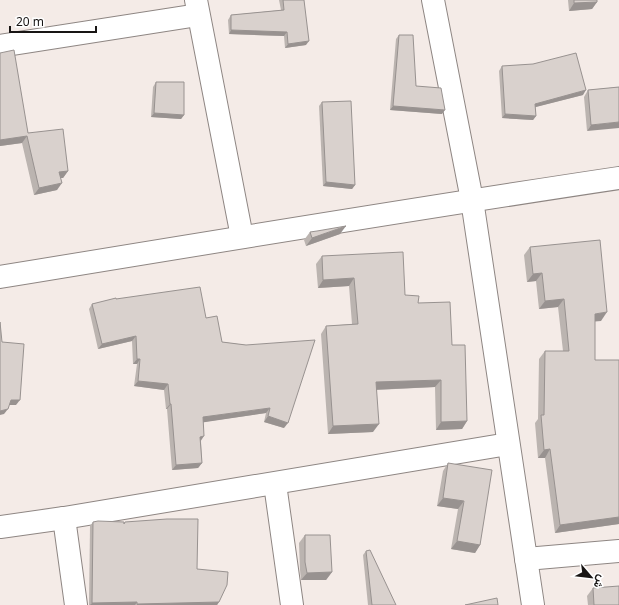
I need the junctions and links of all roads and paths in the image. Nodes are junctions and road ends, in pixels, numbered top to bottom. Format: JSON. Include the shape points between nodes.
{"nodes":[{"id":1,"x":433,"y":0,"type":"edge"},
{"id":2,"x":197,"y":8,"type":"edge"},
{"id":3,"x":0,"y":46,"type":"edge"},
{"id":4,"x":619,"y":178,"type":"edge"},
{"id":5,"x":472,"y":200,"type":"junction"},
{"id":6,"x":242,"y":237,"type":"junction"},
{"id":7,"x":0,"y":278,"type":"edge"},
{"id":8,"x":508,"y":444,"type":"junction"},
{"id":9,"x":275,"y":484,"type":"junction"},
{"id":10,"x":64,"y":518,"type":"junction"},
{"id":11,"x":0,"y":527,"type":"edge"},
{"id":12,"x":619,"y":551,"type":"edge"},
{"id":13,"x":526,"y":559,"type":"junction"},
{"id":14,"x":76,"y":605,"type":"edge"},
{"id":15,"x":292,"y":605,"type":"edge"},
{"id":16,"x":533,"y":605,"type":"edge"}],
"edges":[{"from":1,"to":5,"type":"street"},
{"from":2,"to":3,"type":"street"},
{"from":2,"to":6,"type":"street"},
{"from":4,"to":5,"type":"street"},
{"from":5,"to":6,"type":"street"},
{"from":5,"to":8,"type":"street"},
{"from":6,"to":7,"type":"street"},
{"from":8,"to":9,"type":"street"},
{"from":8,"to":13,"type":"street"},
{"from":9,"to":10,"type":"street"},
{"from":9,"to":15,"type":"street"},
{"from":10,"to":11,"type":"street"},
{"from":10,"to":14,"type":"street"},
{"from":12,"to":13,"type":"street"},
{"from":13,"to":16,"type":"street"}]}
